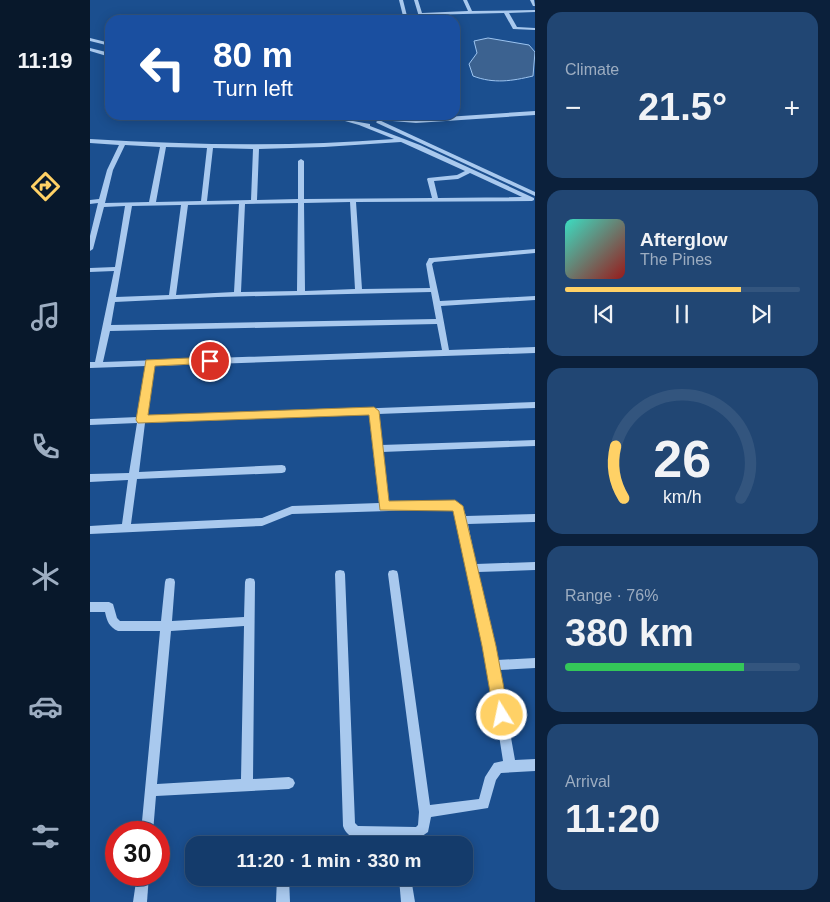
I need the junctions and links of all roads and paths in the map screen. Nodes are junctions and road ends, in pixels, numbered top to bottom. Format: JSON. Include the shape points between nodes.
{"nodes":[{"id":1,"x":401,"y":0,"type":"edge"},
{"id":2,"x":416,"y":0,"type":"edge"},
{"id":3,"x":466,"y":0,"type":"edge"},
{"id":4,"x":532,"y":0,"type":"edge"},
{"id":5,"x":535,"y":5,"type":"edge"},
{"id":6,"x":535,"y":11,"type":"edge"},
{"id":7,"x":506,"y":12,"type":"junction"},
{"id":8,"x":471,"y":13,"type":"junction"},
{"id":9,"x":420,"y":14,"type":"joint"},
{"id":10,"x":405,"y":15,"type":"edge"},
{"id":11,"x":535,"y":29,"type":"edge"},
{"id":12,"x":90,"y":39,"type":"edge"},
{"id":13,"x":105,"y":44,"type":"edge"},
{"id":14,"x":90,"y":49,"type":"edge"},
{"id":15,"x":105,"y":54,"type":"edge"},
{"id":16,"x":535,"y":113,"type":"edge"},
{"id":17,"x":460,"y":118,"type":"edge"},
{"id":18,"x":344,"y":120,"type":"edge"},
{"id":19,"x":373,"y":120,"type":"edge"},
{"id":20,"x":386,"y":120,"type":"edge"},
{"id":21,"x":407,"y":120,"type":"edge"},
{"id":22,"x":431,"y":120,"type":"edge"},
{"id":23,"x":351,"y":122,"type":"joint"},
{"id":24,"x":362,"y":125,"type":"junction"},
{"id":25,"x":402,"y":140,"type":"junction"},
{"id":26,"x":90,"y":141,"type":"edge"},
{"id":27,"x":123,"y":143,"type":"junction"},
{"id":28,"x":163,"y":146,"type":"junction"},
{"id":29,"x":210,"y":147,"type":"junction"},
{"id":30,"x":256,"y":147,"type":"junction"},
{"id":31,"x":301,"y":161,"type":"dead end"},
{"id":32,"x":471,"y":170,"type":"junction"},
{"id":33,"x":534,"y":198,"type":"edge"},
{"id":34,"x":353,"y":200,"type":"junction"},
{"id":35,"x":436,"y":200,"type":"junction"},
{"id":36,"x":301,"y":201,"type":"junction"},
{"id":37,"x":90,"y":202,"type":"edge"},
{"id":38,"x":242,"y":202,"type":"junction"},
{"id":39,"x":254,"y":202,"type":"junction"},
{"id":40,"x":102,"y":203,"type":"junction"},
{"id":41,"x":185,"y":203,"type":"junction"},
{"id":42,"x":204,"y":203,"type":"junction"},
{"id":43,"x":128,"y":204,"type":"junction"},
{"id":44,"x":152,"y":204,"type":"junction"},
{"id":45,"x":90,"y":249,"type":"edge"},
{"id":46,"x":535,"y":251,"type":"edge"},
{"id":47,"x":90,"y":270,"type":"edge"},
{"id":48,"x":118,"y":270,"type":"junction"},
{"id":49,"x":434,"y":290,"type":"junction"},
{"id":50,"x":359,"y":292,"type":"junction"},
{"id":51,"x":301,"y":294,"type":"junction"},
{"id":52,"x":237,"y":295,"type":"junction"},
{"id":53,"x":172,"y":297,"type":"junction"},
{"id":54,"x":535,"y":298,"type":"edge"},
{"id":55,"x":112,"y":300,"type":"junction"},
{"id":56,"x":437,"y":304,"type":"junction"},
{"id":57,"x":440,"y":321,"type":"junction"},
{"id":58,"x":106,"y":328,"type":"junction"},
{"id":59,"x":535,"y":350,"type":"edge"},
{"id":60,"x":446,"y":353,"type":"junction"},
{"id":61,"x":150,"y":363,"type":"junction"},
{"id":62,"x":94,"y":364,"type":"edge"},
{"id":63,"x":535,"y":405,"type":"edge"},
{"id":64,"x":374,"y":411,"type":"junction"},
{"id":65,"x":142,"y":420,"type":"junction"},
{"id":66,"x":90,"y":422,"type":"edge"},
{"id":67,"x":535,"y":443,"type":"edge"},
{"id":68,"x":378,"y":449,"type":"junction"},
{"id":69,"x":282,"y":469,"type":"dead end"},
{"id":70,"x":134,"y":477,"type":"junction"},
{"id":71,"x":90,"y":478,"type":"edge"},
{"id":72,"x":384,"y":506,"type":"junction"},
{"id":73,"x":535,"y":518,"type":"edge"},
{"id":74,"x":462,"y":520,"type":"junction"},
{"id":75,"x":126,"y":527,"type":"junction"},
{"id":76,"x":90,"y":530,"type":"edge"},
{"id":77,"x":535,"y":566,"type":"edge"},
{"id":78,"x":472,"y":568,"type":"junction"},
{"id":79,"x":340,"y":574,"type":"dead end"},
{"id":80,"x":394,"y":574,"type":"dead end"},
{"id":81,"x":170,"y":582,"type":"dead end"},
{"id":82,"x":250,"y":582,"type":"dead end"},
{"id":83,"x":90,"y":607,"type":"edge"},
{"id":84,"x":250,"y":621,"type":"junction"},
{"id":85,"x":166,"y":626,"type":"junction"},
{"id":86,"x":535,"y":663,"type":"edge"},
{"id":87,"x":493,"y":665,"type":"junction"},
{"id":88,"x":510,"y":765,"type":"junction"},
{"id":89,"x":535,"y":765,"type":"edge"},
{"id":90,"x":289,"y":783,"type":"dead end"},
{"id":91,"x":247,"y":785,"type":"junction"},
{"id":92,"x":151,"y":790,"type":"junction"},
{"id":93,"x":425,"y":812,"type":"junction"},
{"id":94,"x":148,"y":821,"type":"edge"},
{"id":95,"x":380,"y":836,"type":"edge"},
{"id":96,"x":408,"y":836,"type":"edge"},
{"id":97,"x":142,"y":886,"type":"edge"},
{"id":98,"x":283,"y":886,"type":"edge"},
{"id":99,"x":406,"y":886,"type":"edge"},
{"id":100,"x":140,"y":902,"type":"edge"},
{"id":101,"x":283,"y":902,"type":"edge"},
{"id":102,"x":408,"y":902,"type":"edge"}],
"edges":[{"from":1,"to":10,"type":"street"},
{"from":2,"to":9,"type":"street"},
{"from":3,"to":8,"type":"street"},
{"from":4,"to":5,"type":"street"},
{"from":6,"to":7,"type":"street"},
{"from":7,"to":8,"type":"street"},
{"from":7,"to":11,"type":"street","via":[[514,28]]},
{"from":8,"to":9,"type":"street"},
{"from":12,"to":13,"type":"street"},
{"from":14,"to":15,"type":"street"},
{"from":16,"to":17,"type":"street"},
{"from":18,"to":23,"type":"street"},
{"from":19,"to":24,"type":"street"},
{"from":20,"to":33,"type":"street","via":[[480,166]]},
{"from":21,"to":22,"type":"street"},
{"from":23,"to":24,"type":"street"},
{"from":24,"to":25,"type":"street"},
{"from":25,"to":30,"type":"street","via":[[321,147]]},
{"from":25,"to":32,"type":"street"},
{"from":26,"to":27,"type":"street"},
{"from":27,"to":28,"type":"street"},
{"from":27,"to":40,"type":"street","via":[[110,170]]},
{"from":28,"to":29,"type":"street"},
{"from":28,"to":44,"type":"street"},
{"from":29,"to":30,"type":"street"},
{"from":29,"to":42,"type":"street"},
{"from":30,"to":39,"type":"street"},
{"from":31,"to":36,"type":"street"},
{"from":32,"to":33,"type":"street"},
{"from":32,"to":35,"type":"street","via":[[458,177],[430,180]]},
{"from":33,"to":35,"type":"street"},
{"from":34,"to":35,"type":"street"},
{"from":34,"to":36,"type":"street"},
{"from":34,"to":50,"type":"street"},
{"from":36,"to":39,"type":"street"},
{"from":36,"to":51,"type":"street"},
{"from":37,"to":40,"type":"street"},
{"from":38,"to":39,"type":"street"},
{"from":38,"to":42,"type":"street"},
{"from":38,"to":52,"type":"street"},
{"from":40,"to":43,"type":"street"},
{"from":40,"to":45,"type":"street"},
{"from":41,"to":42,"type":"street"},
{"from":41,"to":44,"type":"street"},
{"from":41,"to":53,"type":"street"},
{"from":43,"to":44,"type":"street"},
{"from":43,"to":48,"type":"street"},
{"from":46,"to":49,"type":"street","via":[[431,260]]},
{"from":47,"to":48,"type":"street"},
{"from":48,"to":55,"type":"street"},
{"from":49,"to":50,"type":"street"},
{"from":49,"to":56,"type":"street"},
{"from":50,"to":51,"type":"street"},
{"from":51,"to":52,"type":"street"},
{"from":52,"to":53,"type":"street"},
{"from":53,"to":55,"type":"street"},
{"from":54,"to":56,"type":"street"},
{"from":55,"to":58,"type":"street"},
{"from":56,"to":57,"type":"street"},
{"from":57,"to":58,"type":"street"},
{"from":57,"to":60,"type":"street"},
{"from":58,"to":62,"type":"street"},
{"from":59,"to":60,"type":"street"},
{"from":60,"to":61,"type":"street"},
{"from":61,"to":62,"type":"street"},
{"from":61,"to":65,"type":"street"},
{"from":63,"to":64,"type":"street"},
{"from":64,"to":65,"type":"street"},
{"from":64,"to":68,"type":"street"},
{"from":65,"to":66,"type":"street"},
{"from":65,"to":70,"type":"street"},
{"from":67,"to":68,"type":"street"},
{"from":68,"to":72,"type":"street"},
{"from":69,"to":70,"type":"street"},
{"from":70,"to":71,"type":"street"},
{"from":70,"to":75,"type":"street"},
{"from":72,"to":74,"type":"street","via":[[455,505]]},
{"from":72,"to":75,"type":"street","via":[[292,510],[262,522]]},
{"from":73,"to":74,"type":"street"},
{"from":74,"to":78,"type":"street"},
{"from":75,"to":76,"type":"street"},
{"from":77,"to":78,"type":"street"},
{"from":78,"to":87,"type":"street"},
{"from":79,"to":95,"type":"street","via":[[349,826],[355,832]]},
{"from":80,"to":93,"type":"street"},
{"from":81,"to":85,"type":"street"},
{"from":82,"to":84,"type":"street"},
{"from":83,"to":85,"type":"street","via":[[109,607],[112,621],[118,626]]},
{"from":84,"to":85,"type":"street"},
{"from":84,"to":91,"type":"street"},
{"from":85,"to":92,"type":"street"},
{"from":86,"to":87,"type":"street"},
{"from":87,"to":88,"type":"street"},
{"from":88,"to":89,"type":"street"},
{"from":88,"to":93,"type":"street","via":[[498,767],[493,772],[484,804]]},
{"from":90,"to":91,"type":"street"},
{"from":91,"to":92,"type":"street"},
{"from":92,"to":94,"type":"street"},
{"from":93,"to":96,"type":"street","via":[[424,828]]},
{"from":97,"to":100,"type":"street"},
{"from":98,"to":101,"type":"street"},
{"from":99,"to":102,"type":"street"}]}
